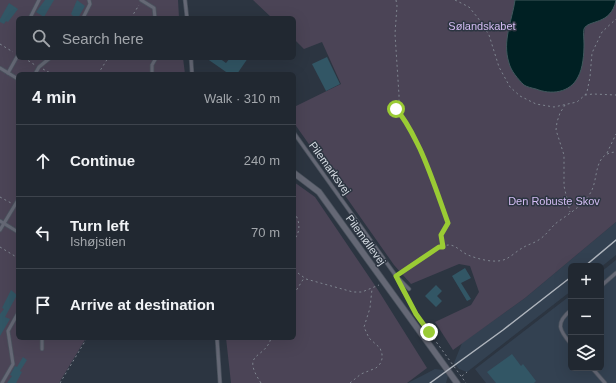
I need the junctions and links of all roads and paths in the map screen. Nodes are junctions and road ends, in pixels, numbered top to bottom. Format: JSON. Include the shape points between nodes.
{"nodes":[{"id":1,"x":39,"y":0,"type":"edge"},
{"id":2,"x":89,"y":0,"type":"edge"},
{"id":3,"x":141,"y":0,"type":"edge"},
{"id":4,"x":185,"y":0,"type":"edge"},
{"id":5,"x":396,"y":0,"type":"edge"},
{"id":6,"x":455,"y":0,"type":"edge"},
{"id":7,"x":31,"y":16,"type":"edge"},
{"id":8,"x":84,"y":16,"type":"edge"},
{"id":9,"x":132,"y":16,"type":"edge"},
{"id":10,"x":155,"y":16,"type":"edge"},
{"id":11,"x":186,"y":16,"type":"edge"},
{"id":12,"x":616,"y":19,"type":"edge"},
{"id":13,"x":0,"y":44,"type":"edge"},
{"id":14,"x":16,"y":54,"type":"edge"},
{"id":15,"x":16,"y":59,"type":"edge"},
{"id":16,"x":48,"y":60,"type":"edge"},
{"id":17,"x":107,"y":60,"type":"edge"},
{"id":18,"x":155,"y":60,"type":"edge"},
{"id":19,"x":190,"y":60,"type":"edge"},
{"id":20,"x":0,"y":68,"type":"edge"},
{"id":21,"x":36,"y":72,"type":"edge"},
{"id":22,"x":99,"y":72,"type":"edge"},
{"id":23,"x":152,"y":72,"type":"edge"},
{"id":24,"x":192,"y":72,"type":"edge"},
{"id":25,"x":8,"y":73,"type":"junction"},
{"id":26,"x":16,"y":78,"type":"edge"},
{"id":27,"x":585,"y":96,"type":"junction"},
{"id":28,"x":616,"y":96,"type":"edge"},
{"id":29,"x":566,"y":105,"type":"junction"},
{"id":30,"x":616,"y":134,"type":"edge"},
{"id":31,"x":296,"y":136,"type":"edge"},
{"id":32,"x":616,"y":152,"type":"edge"},
{"id":33,"x":607,"y":154,"type":"junction"},
{"id":34,"x":296,"y":175,"type":"edge"},
{"id":35,"x":0,"y":197,"type":"edge"},
{"id":36,"x":15,"y":206,"type":"joint"},
{"id":37,"x":570,"y":213,"type":"junction"},
{"id":38,"x":296,"y":215,"type":"edge"},
{"id":39,"x":2,"y":222,"type":"edge"},
{"id":40,"x":0,"y":230,"type":"edge"},
{"id":41,"x":16,"y":231,"type":"edge"},
{"id":42,"x":296,"y":236,"type":"edge"},
{"id":43,"x":0,"y":247,"type":"edge"},
{"id":44,"x":443,"y":247,"type":"junction"},
{"id":45,"x":16,"y":257,"type":"edge"},
{"id":46,"x":296,"y":272,"type":"edge"},
{"id":47,"x":616,"y":273,"type":"edge"},
{"id":48,"x":396,"y":276,"type":"junction"},
{"id":49,"x":304,"y":278,"type":"junction"},
{"id":50,"x":385,"y":283,"type":"junction"},
{"id":51,"x":604,"y":283,"type":"edge"},
{"id":52,"x":372,"y":288,"type":"junction"},
{"id":53,"x":409,"y":289,"type":"dead end"},
{"id":54,"x":296,"y":291,"type":"edge"},
{"id":55,"x":404,"y":292,"type":"joint"},
{"id":56,"x":568,"y":313,"type":"edge"},
{"id":57,"x":16,"y":317,"type":"edge"},
{"id":58,"x":42,"y":340,"type":"edge"},
{"id":59,"x":86,"y":340,"type":"edge"},
{"id":60,"x":217,"y":340,"type":"edge"},
{"id":61,"x":270,"y":340,"type":"edge"},
{"id":62,"x":568,"y":340,"type":"edge"},
{"id":63,"x":42,"y":349,"type":"dead end"},
{"id":64,"x":595,"y":371,"type":"edge"},
{"id":65,"x":467,"y":372,"type":"dead end"},
{"id":66,"x":461,"y":377,"type":"junction"},
{"id":67,"x":2,"y":383,"type":"edge"},
{"id":68,"x":60,"y":383,"type":"edge"},
{"id":69,"x":220,"y":383,"type":"edge"},
{"id":70,"x":261,"y":383,"type":"edge"},
{"id":71,"x":350,"y":383,"type":"edge"},
{"id":72,"x":457,"y":383,"type":"edge"},
{"id":73,"x":466,"y":383,"type":"edge"},
{"id":74,"x":605,"y":383,"type":"edge"}],
"edges":[{"from":1,"to":7,"type":"lane"},
{"from":2,"to":8,"type":"lane","via":[[90,4]]},
{"from":3,"to":9,"type":"path"},
{"from":3,"to":10,"type":"lane","via":[[154,8]]},
{"from":4,"to":11,"type":"lane"},
{"from":5,"to":44,"type":"path","via":[[395,34],[399,95],[396,109],[413,134],[431,174],[448,223],[441,235]]},
{"from":6,"to":29,"type":"path","via":[[469,7],[489,35],[499,67],[510,87],[520,96],[536,104],[554,107]]},
{"from":12,"to":27,"type":"path","via":[[602,32],[592,53]]},
{"from":13,"to":14,"type":"path"},
{"from":15,"to":25,"type":"lane"},
{"from":16,"to":21,"type":"lane"},
{"from":17,"to":22,"type":"path"},
{"from":18,"to":23,"type":"lane"},
{"from":19,"to":24,"type":"lane"},
{"from":20,"to":25,"type":"lane"},
{"from":25,"to":26,"type":"lane"},
{"from":27,"to":28,"type":"path"},
{"from":27,"to":29,"type":"path"},
{"from":29,"to":37,"type":"path","via":[[560,112],[556,130],[564,155],[564,186]]},
{"from":30,"to":33,"type":"path"},
{"from":31,"to":48,"type":"lane","name":"Pilemarksvej"},
{"from":32,"to":33,"type":"path"},
{"from":33,"to":37,"type":"path","via":[[599,163],[591,191],[584,202]]},
{"from":34,"to":50,"type":"street","name":"Pilemøllevej","via":[[319,192]]},
{"from":35,"to":36,"type":"path"},
{"from":36,"to":39,"type":"lane"},
{"from":37,"to":44,"type":"path","via":[[541,238],[505,259],[486,260],[468,255],[449,245]]},
{"from":38,"to":42,"type":"path","via":[[299,226]]},
{"from":39,"to":40,"type":"lane"},
{"from":39,"to":41,"type":"lane"},
{"from":43,"to":45,"type":"path"},
{"from":44,"to":48,"type":"path","via":[[439,247]]},
{"from":46,"to":49,"type":"path"},
{"from":47,"to":51,"type":"lane"},
{"from":48,"to":53,"type":"lane","name":"Pilemarksvej"},
{"from":48,"to":55,"type":"lane"},
{"from":49,"to":52,"type":"path","via":[[353,292]]},
{"from":49,"to":54,"type":"path"},
{"from":50,"to":52,"type":"path"},
{"from":50,"to":72,"type":"street","name":"Pilemøllevej"},
{"from":52,"to":71,"type":"path","via":[[370,308],[364,327],[369,338],[380,348],[382,359],[376,368],[361,374]]},
{"from":55,"to":66,"type":"path","via":[[416,314]]},
{"from":56,"to":62,"type":"lane","via":[[561,321],[560,328]]},
{"from":57,"to":67,"type":"lane","via":[[8,331],[13,364]]},
{"from":58,"to":63,"type":"lane"},
{"from":59,"to":68,"type":"path"},
{"from":60,"to":69,"type":"lane"},
{"from":61,"to":70,"type":"path","via":[[253,362],[254,373]]},
{"from":64,"to":74,"type":"lane"},
{"from":65,"to":66,"type":"path"},
{"from":66,"to":73,"type":"path"}]}
